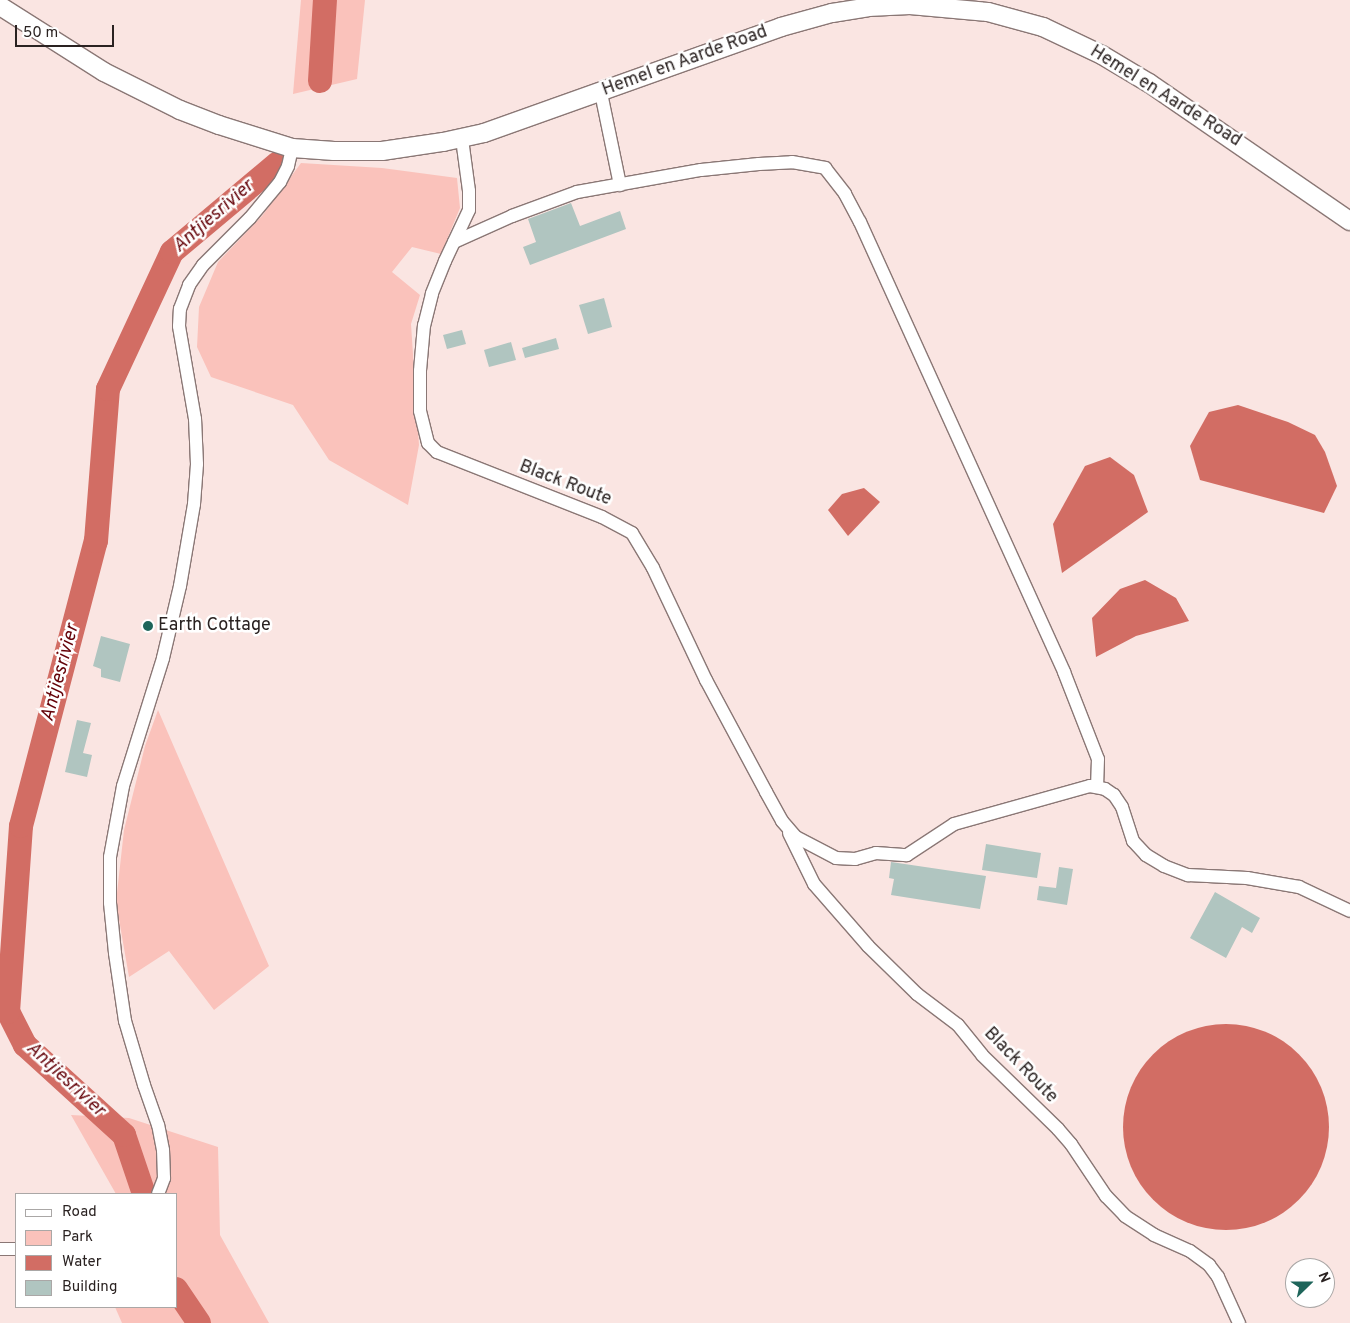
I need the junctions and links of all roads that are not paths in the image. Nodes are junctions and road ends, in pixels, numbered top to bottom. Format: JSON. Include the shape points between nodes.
{"nodes":[{"id":1,"x":0,"y":6,"type":"edge"},
{"id":2,"x":601,"y":93,"type":"junction"},
{"id":3,"x":462,"y":139,"type":"junction"},
{"id":4,"x":292,"y":148,"type":"junction"},
{"id":5,"x":620,"y":185,"type":"junction"},
{"id":6,"x":1350,"y":221,"type":"edge"},
{"id":7,"x":454,"y":242,"type":"junction"},
{"id":8,"x":1097,"y":787,"type":"junction"},
{"id":9,"x":782,"y":821,"type":"junction"},
{"id":10,"x":1350,"y":911,"type":"edge"},
{"id":11,"x":158,"y":1193,"type":"edge"},
{"id":12,"x":0,"y":1249,"type":"edge"},
{"id":13,"x":15,"y":1249,"type":"edge"},
{"id":14,"x":1240,"y":1323,"type":"edge"}],
"edges":[{"from":1,"to":4,"type":"main road","name":"Hemel en Aarde Road","via":[[135,89],[219,125]]},
{"from":2,"to":3,"type":"main road","name":"Hemel en Aarde Road"},
{"from":2,"to":5,"type":"street"},
{"from":2,"to":6,"type":"main road","name":"Hemel en Aarde Road","via":[[781,27],[851,9],[910,5],[988,12],[1043,27],[1150,83]]},
{"from":3,"to":4,"type":"main road","name":"Hemel en Aarde Road","via":[[382,151]]},
{"from":3,"to":7,"type":"street","name":"Black Route","via":[[469,210]]},
{"from":4,"to":11,"type":"street","via":[[280,182],[204,265],[189,285],[180,309],[179,326],[195,419],[197,464],[194,504],[163,658],[124,786],[110,857],[114,953],[125,1021],[163,1150],[164,1178]]},
{"from":5,"to":7,"type":"street","via":[[569,194]]},
{"from":5,"to":8,"type":"street","via":[[700,170],[759,164],[792,162],[825,168],[845,194],[860,222],[1064,672],[1098,759]]},
{"from":7,"to":9,"type":"street","name":"Black Route","via":[[432,294],[424,325],[420,411],[428,443],[437,452],[602,517],[632,533]]},
{"from":8,"to":9,"type":"street","name":"Black Route","via":[[1090,786],[954,824],[907,855],[876,853],[855,860],[836,858],[796,836]]},
{"from":8,"to":10,"type":"street","via":[[1105,788],[1114,795],[1133,841],[1146,855],[1164,866],[1188,875],[1247,878],[1298,887]]},
{"from":9,"to":14,"type":"street","name":"Black Route","via":[[814,884],[868,946],[917,994],[958,1025],[982,1055],[1058,1129],[1106,1196],[1125,1216],[1154,1235],[1190,1251],[1209,1265]]},
{"from":12,"to":13,"type":"street"}]}
